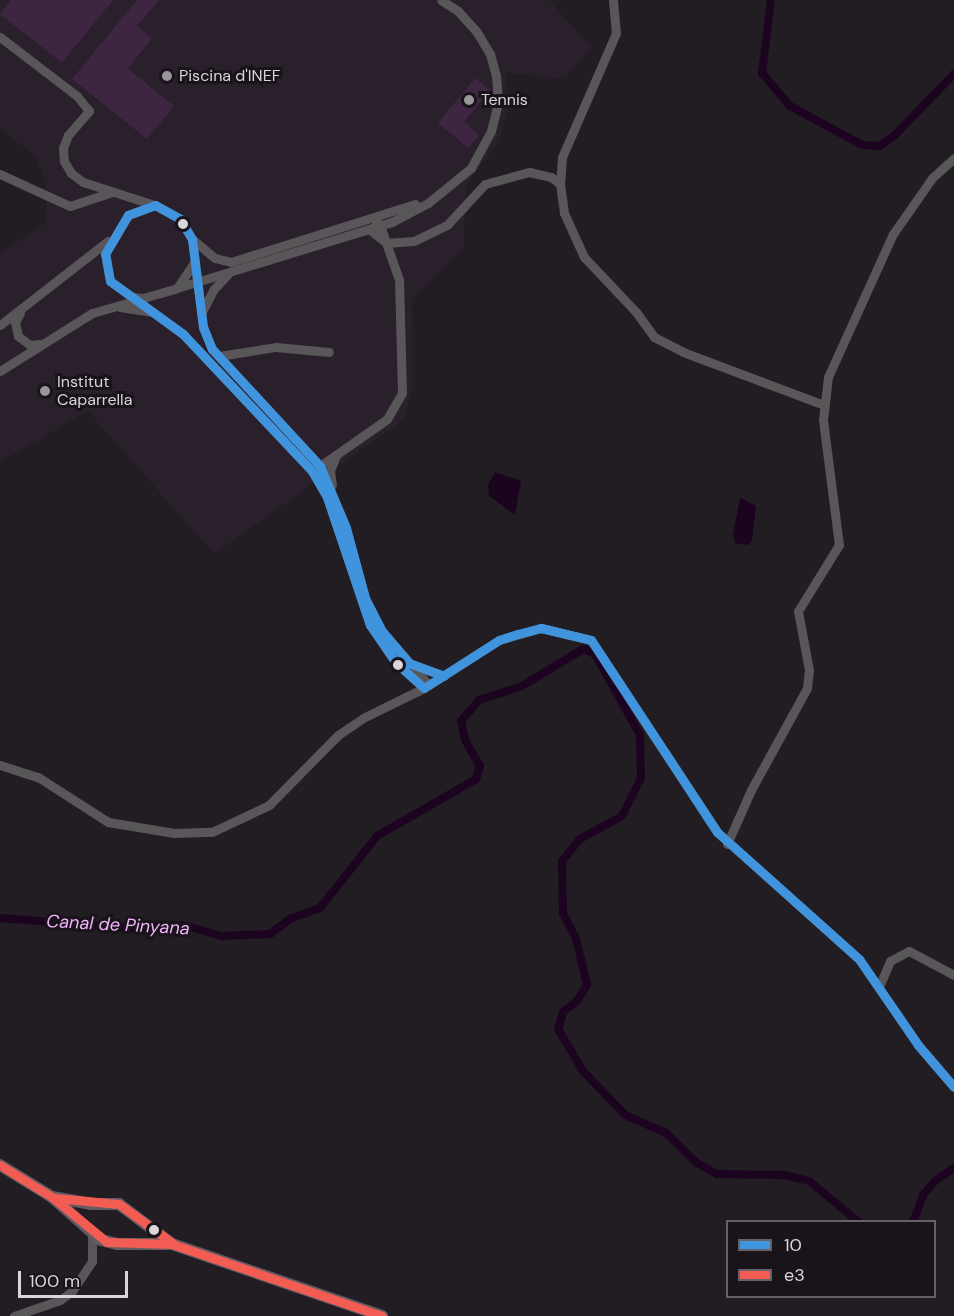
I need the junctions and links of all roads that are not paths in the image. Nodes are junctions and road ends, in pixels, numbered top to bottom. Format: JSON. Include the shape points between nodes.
{"nodes":[{"id":1,"x":441,"y":0,"type":"edge"},
{"id":2,"x":613,"y":0,"type":"edge"},
{"id":3,"x":0,"y":38,"type":"edge"},
{"id":4,"x":954,"y":158,"type":"edge"},
{"id":5,"x":0,"y":174,"type":"edge"},
{"id":6,"x":560,"y":184,"type":"junction"},
{"id":7,"x":441,"y":191,"type":"junction"},
{"id":8,"x":112,"y":192,"type":"junction"},
{"id":9,"x":132,"y":197,"type":"junction"},
{"id":10,"x":416,"y":204,"type":"junction"},
{"id":11,"x":155,"y":205,"type":"junction"},
{"id":12,"x":128,"y":214,"type":"junction"},
{"id":13,"x":373,"y":218,"type":"junction"},
{"id":14,"x":392,"y":222,"type":"junction"},
{"id":15,"x":380,"y":225,"type":"junction"},
{"id":16,"x":369,"y":229,"type":"junction"},
{"id":17,"x":192,"y":238,"type":"junction"},
{"id":18,"x":110,"y":239,"type":"junction"},
{"id":19,"x":386,"y":243,"type":"junction"},
{"id":20,"x":195,"y":261,"type":"junction"},
{"id":21,"x":230,"y":272,"type":"junction"},
{"id":22,"x":196,"y":282,"type":"junction"},
{"id":23,"x":177,"y":288,"type":"junction"},
{"id":24,"x":136,"y":298,"type":"junction"},
{"id":25,"x":120,"y":307,"type":"junction"},
{"id":26,"x":21,"y":310,"type":"junction"},
{"id":27,"x":156,"y":313,"type":"junction"},
{"id":28,"x":201,"y":314,"type":"junction"},
{"id":29,"x":0,"y":325,"type":"edge"},
{"id":30,"x":41,"y":344,"type":"junction"},
{"id":31,"x":330,"y":352,"type":"dead end"},
{"id":32,"x":219,"y":356,"type":"junction"},
{"id":33,"x":0,"y":371,"type":"edge"},
{"id":34,"x":824,"y":405,"type":"junction"},
{"id":35,"x":306,"y":448,"type":"junction"},
{"id":36,"x":337,"y":453,"type":"junction"},
{"id":37,"x":297,"y":455,"type":"junction"},
{"id":38,"x":320,"y":466,"type":"junction"},
{"id":39,"x":321,"y":487,"type":"junction"},
{"id":40,"x":333,"y":492,"type":"junction"},
{"id":41,"x":407,"y":667,"type":"junction"},
{"id":42,"x":444,"y":676,"type":"junction"},
{"id":43,"x":427,"y":686,"type":"junction"},
{"id":44,"x":410,"y":695,"type":"junction"},
{"id":45,"x":0,"y":765,"type":"edge"},
{"id":46,"x":727,"y":844,"type":"junction"},
{"id":47,"x":954,"y":975,"type":"edge"},
{"id":48,"x":879,"y":987,"type":"junction"},
{"id":49,"x":954,"y":1087,"type":"edge"},
{"id":50,"x":0,"y":1165,"type":"edge"},
{"id":51,"x":52,"y":1197,"type":"junction"},
{"id":52,"x":96,"y":1205,"type":"junction"},
{"id":53,"x":136,"y":1217,"type":"junction"},
{"id":54,"x":90,"y":1229,"type":"junction"},
{"id":55,"x":127,"y":1243,"type":"junction"},
{"id":56,"x":113,"y":1244,"type":"junction"},
{"id":57,"x":172,"y":1244,"type":"junction"},
{"id":58,"x":92,"y":1261,"type":"junction"},
{"id":59,"x":14,"y":1316,"type":"edge"},
{"id":60,"x":382,"y":1316,"type":"edge"}],
"edges":[{"from":1,"to":7,"type":"street","via":[[458,11],[490,54],[498,103],[491,131],[471,168]]},
{"from":2,"to":6,"type":"street","via":[[616,33],[562,157]]},
{"from":3,"to":8,"type":"street","via":[[78,96],[89,111],[68,135],[64,161],[83,182]]},
{"from":4,"to":34,"type":"street","via":[[932,178],[893,234],[828,377]]},
{"from":5,"to":8,"type":"street","via":[[70,206]]},
{"from":6,"to":19,"type":"street","via":[[551,177],[529,172],[485,184],[436,231],[414,241]]},
{"from":6,"to":34,"type":"street","via":[[564,213],[584,257],[654,337],[682,352]]},
{"from":7,"to":10,"type":"street"},
{"from":7,"to":14,"type":"street","via":[[428,203]]},
{"from":8,"to":9,"type":"street"},
{"from":9,"to":11,"type":"street"},
{"from":9,"to":12,"type":"street"},
{"from":10,"to":13,"type":"street"},
{"from":10,"to":15,"type":"street"},
{"from":11,"to":12,"type":"street"},
{"from":11,"to":17,"type":"street","via":[[180,219]]},
{"from":12,"to":18,"type":"street"},
{"from":13,"to":15,"type":"street"},
{"from":13,"to":17,"type":"street","via":[[231,262],[215,258]]},
{"from":14,"to":15,"type":"street"},
{"from":14,"to":19,"type":"street"},
{"from":15,"to":16,"type":"street"},
{"from":15,"to":19,"type":"street"},
{"from":16,"to":19,"type":"street"},
{"from":16,"to":21,"type":"street"},
{"from":17,"to":20,"type":"street"},
{"from":18,"to":24,"type":"street","via":[[106,268],[110,281]]},
{"from":18,"to":26,"type":"street"},
{"from":19,"to":36,"type":"street","via":[[399,280],[402,393],[387,419]]},
{"from":20,"to":22,"type":"street"},
{"from":20,"to":23,"type":"street"},
{"from":21,"to":22,"type":"street"},
{"from":21,"to":28,"type":"street","via":[[213,290]]},
{"from":22,"to":23,"type":"street"},
{"from":22,"to":28,"type":"street"},
{"from":23,"to":24,"type":"street"},
{"from":24,"to":25,"type":"street"},
{"from":24,"to":27,"type":"street"},
{"from":25,"to":27,"type":"street"},
{"from":25,"to":30,"type":"street","via":[[92,314]]},
{"from":26,"to":29,"type":"street"},
{"from":26,"to":30,"type":"street","via":[[15,322],[18,336],[30,345]]},
{"from":27,"to":37,"type":"street","via":[[183,334]]},
{"from":28,"to":32,"type":"street","via":[[207,338]]},
{"from":30,"to":33,"type":"street"},
{"from":31,"to":32,"type":"street","via":[[276,347]]},
{"from":32,"to":35,"type":"street"},
{"from":34,"to":46,"type":"street","via":[[826,458],[838,545],[798,611],[808,670],[807,688],[750,790]]},
{"from":35,"to":36,"type":"street","via":[[321,455]]},
{"from":35,"to":38,"type":"street"},
{"from":36,"to":38,"type":"street"},
{"from":36,"to":40,"type":"street","via":[[330,471]]},
{"from":37,"to":38,"type":"street"},
{"from":37,"to":39,"type":"street"},
{"from":38,"to":39,"type":"street"},
{"from":38,"to":40,"type":"street"},
{"from":39,"to":41,"type":"street","via":[[370,625]]},
{"from":40,"to":41,"type":"street","via":[[365,598]]},
{"from":41,"to":42,"type":"street"},
{"from":41,"to":43,"type":"street"},
{"from":41,"to":44,"type":"street"},
{"from":42,"to":43,"type":"street"},
{"from":42,"to":46,"type":"street","via":[[499,640],[541,628],[591,640],[702,813]]},
{"from":43,"to":44,"type":"street"},
{"from":44,"to":45,"type":"street","via":[[338,735],[269,805],[212,832],[174,833],[108,822],[38,777]]},
{"from":46,"to":48,"type":"street","via":[[851,951]]},
{"from":47,"to":48,"type":"street","via":[[909,951],[890,961]]},
{"from":48,"to":49,"type":"street","via":[[918,1045]]},
{"from":50,"to":51,"type":"main road"},
{"from":51,"to":52,"type":"main road"},
{"from":51,"to":54,"type":"main road"},
{"from":52,"to":53,"type":"main road","via":[[119,1204]]},
{"from":52,"to":54,"type":"main road","via":[[88,1214]]},
{"from":53,"to":55,"type":"main road","via":[[138,1232]]},
{"from":53,"to":57,"type":"main road"},
{"from":54,"to":56,"type":"main road"},
{"from":54,"to":58,"type":"street"},
{"from":55,"to":56,"type":"main road"},
{"from":55,"to":57,"type":"main road"},
{"from":56,"to":58,"type":"street"},
{"from":57,"to":60,"type":"main road"},
{"from":58,"to":59,"type":"street","via":[[72,1291],[60,1300]]}]}
